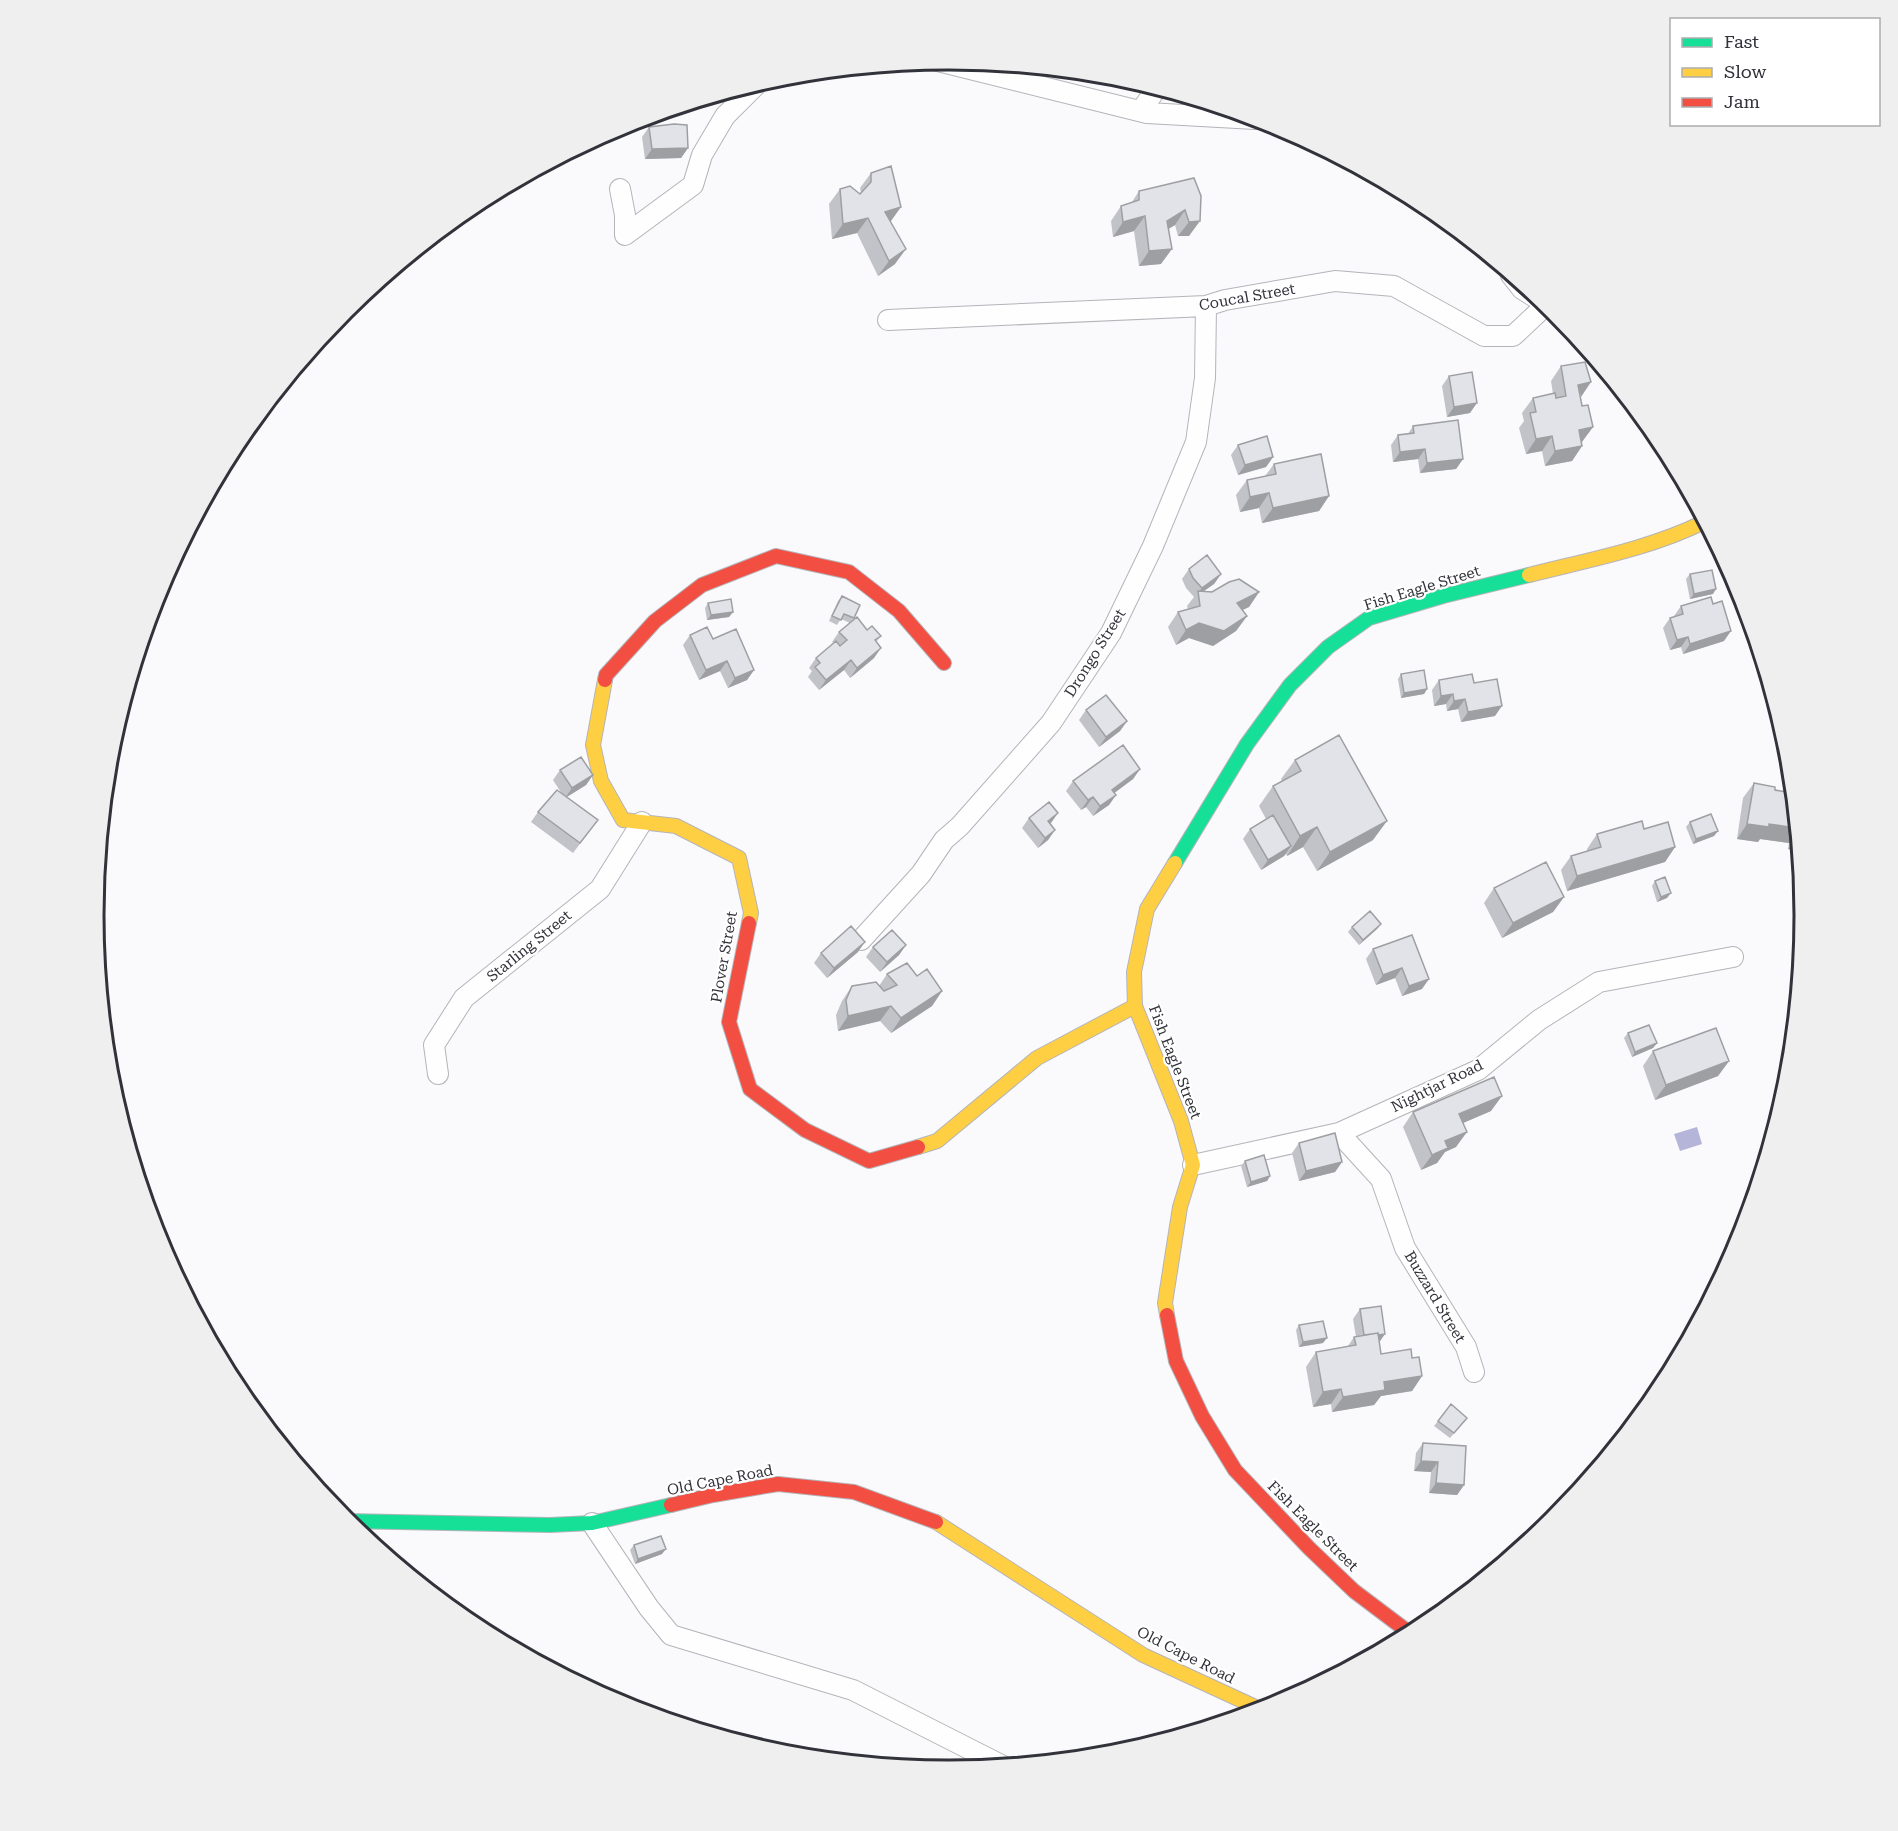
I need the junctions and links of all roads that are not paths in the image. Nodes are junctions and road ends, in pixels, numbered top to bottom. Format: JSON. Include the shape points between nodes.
{"nodes":[{"id":1,"x":978,"y":71,"type":"edge"},
{"id":2,"x":1152,"y":95,"type":"edge"},
{"id":3,"x":745,"y":96,"type":"edge"},
{"id":4,"x":1147,"y":113,"type":"junction"},
{"id":5,"x":1227,"y":117,"type":"edge"},
{"id":6,"x":620,"y":189,"type":"dead end"},
{"id":7,"x":1206,"y":306,"type":"junction"},
{"id":8,"x":1540,"y":311,"type":"edge"},
{"id":9,"x":888,"y":320,"type":"dead end"},
{"id":10,"x":1698,"y":525,"type":"edge"},
{"id":11,"x":944,"y":663,"type":"dead end"},
{"id":12,"x":642,"y":822,"type":"junction"},
{"id":13,"x":861,"y":940,"type":"edge"},
{"id":14,"x":1733,"y":957,"type":"dead end"},
{"id":15,"x":1135,"y":1006,"type":"junction"},
{"id":16,"x":438,"y":1074,"type":"dead end"},
{"id":17,"x":1339,"y":1133,"type":"junction"},
{"id":18,"x":1193,"y":1165,"type":"junction"},
{"id":19,"x":1474,"y":1372,"type":"dead end"},
{"id":20,"x":360,"y":1521,"type":"edge"},
{"id":21,"x":592,"y":1523,"type":"junction"},
{"id":22,"x":1402,"y":1628,"type":"edge"},
{"id":23,"x":1250,"y":1705,"type":"edge"},
{"id":24,"x":990,"y":1759,"type":"edge"}],
"edges":[{"from":1,"to":4,"type":"street"},
{"from":2,"to":4,"type":"street","via":[[1145,105]]},
{"from":3,"to":6,"type":"street","via":[[725,116],[702,155],[693,185],[625,235]]},
{"from":4,"to":5,"type":"street"},
{"from":7,"to":8,"type":"street","name":"Coucal Street","via":[[1335,281],[1394,286],[1484,336],[1513,336]]},
{"from":7,"to":9,"type":"street","name":"Coucal Street"},
{"from":7,"to":13,"type":"street","name":"Drongo Street","via":[[1205,378],[1196,442],[1111,633],[1051,723],[944,840],[921,874]]},
{"from":10,"to":15,"type":"street","name":"Fish Eagle Street","via":[[1645,546],[1369,618],[1328,647],[1290,685],[1247,744],[1147,909],[1134,972]]},
{"from":11,"to":12,"type":"street","name":"Plover Street","via":[[899,611],[849,572],[776,556],[702,585],[655,621],[606,675],[593,745],[601,782],[623,820]]},
{"from":12,"to":15,"type":"street","name":"Plover Street","via":[[676,826],[739,858],[751,913],[729,1022],[750,1089],[805,1130],[869,1161],[937,1141],[1037,1058]]},
{"from":12,"to":16,"type":"street","name":"Starling Street","via":[[600,889],[464,998],[434,1045]]},
{"from":14,"to":17,"type":"street","name":"Nightjar Road","via":[[1599,982],[1539,1020],[1478,1070]]},
{"from":15,"to":18,"type":"street","name":"Fish Eagle Street","via":[[1182,1121]]},
{"from":17,"to":18,"type":"street","name":"Nightjar Road"},
{"from":17,"to":19,"type":"street","name":"Buzzard Street","via":[[1381,1179],[1405,1248],[1466,1347]]},
{"from":18,"to":22,"type":"street","name":"Fish Eagle Street","via":[[1180,1207],[1165,1303],[1176,1361],[1202,1416],[1235,1470],[1354,1591]]},
{"from":20,"to":21,"type":"street","name":"Old Cape Road"},
{"from":21,"to":23,"type":"street","name":"Old Cape Road","via":[[778,1484],[854,1492],[942,1524],[1143,1655]]},
{"from":21,"to":24,"type":"street","via":[[671,1635],[853,1690]]}]}
